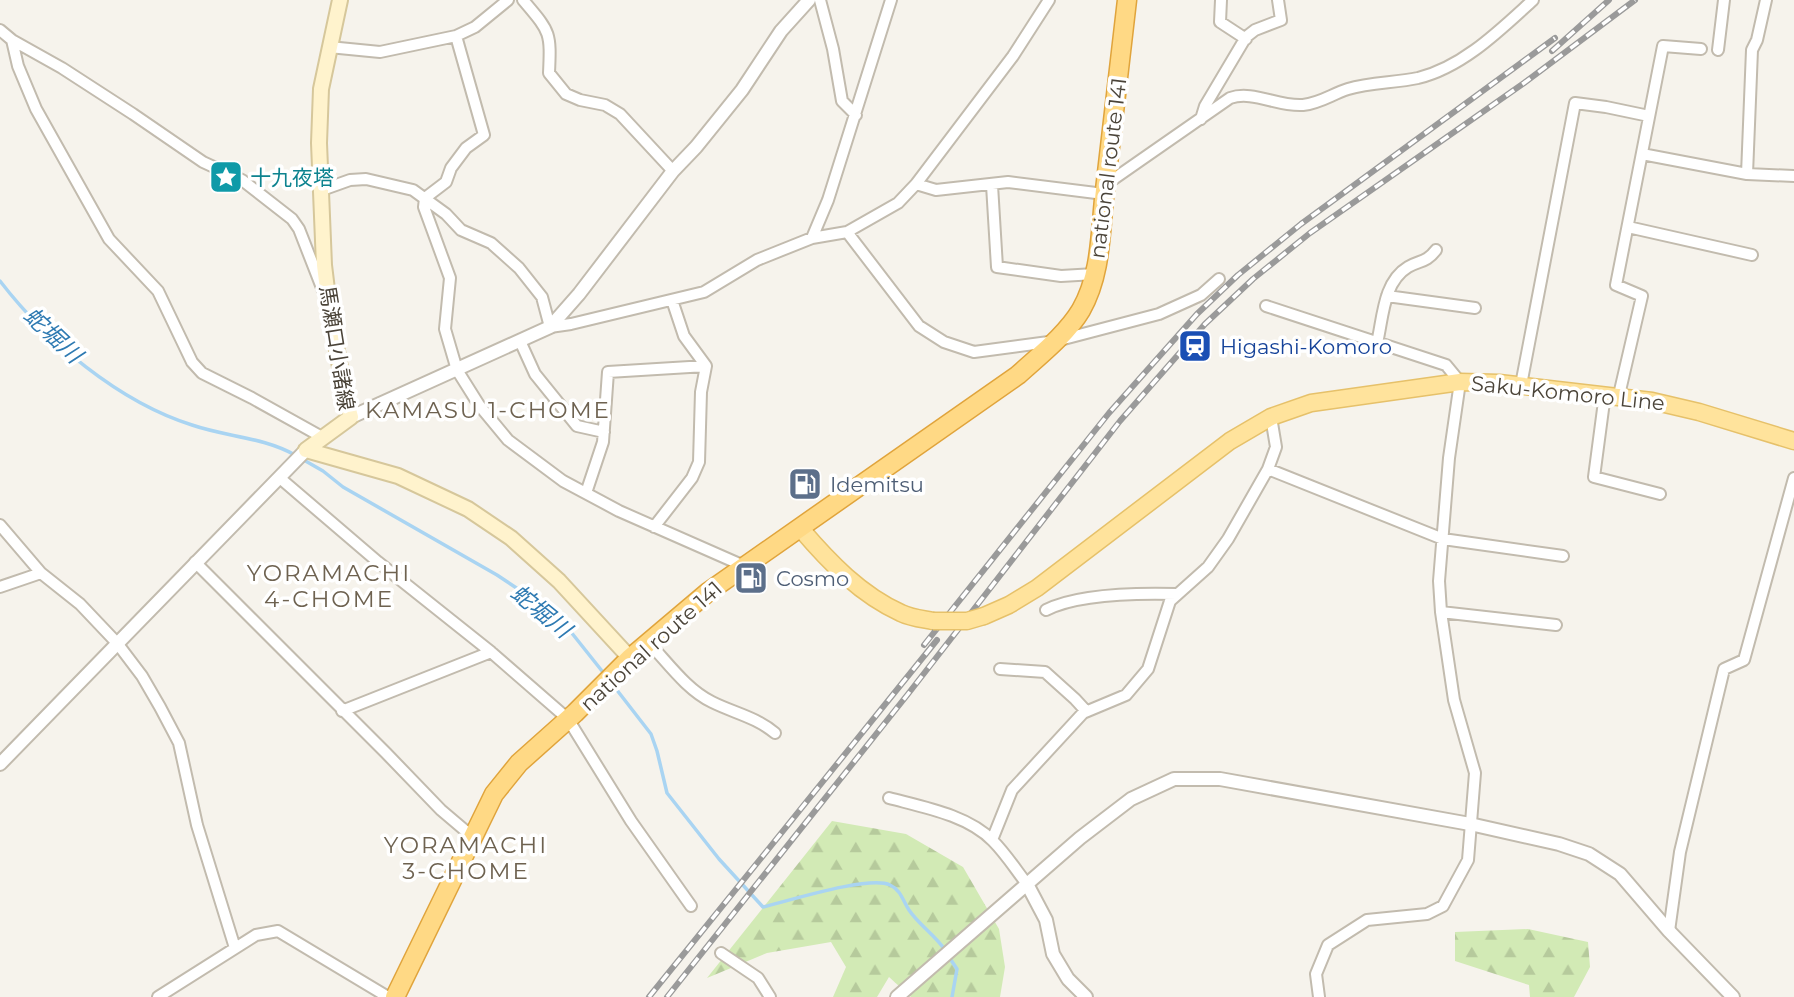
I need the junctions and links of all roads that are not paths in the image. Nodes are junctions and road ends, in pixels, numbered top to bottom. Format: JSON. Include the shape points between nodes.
{"nodes":[{"id":1,"x":340,"y":0,"type":"edge"},
{"id":2,"x":508,"y":0,"type":"edge"},
{"id":3,"x":523,"y":0,"type":"edge"},
{"id":4,"x":809,"y":0,"type":"edge"},
{"id":5,"x":820,"y":0,"type":"edge"},
{"id":6,"x":891,"y":0,"type":"edge"},
{"id":7,"x":1049,"y":0,"type":"edge"},
{"id":8,"x":1127,"y":0,"type":"edge"},
{"id":9,"x":1222,"y":0,"type":"edge"},
{"id":10,"x":1278,"y":0,"type":"edge"},
{"id":11,"x":1533,"y":0,"type":"edge"},
{"id":12,"x":1724,"y":0,"type":"edge"},
{"id":13,"x":1766,"y":0,"type":"edge"},
{"id":14,"x":0,"y":30,"type":"edge"},
{"id":15,"x":456,"y":36,"type":"junction"},
{"id":16,"x":1245,"y":39,"type":"junction"},
{"id":17,"x":12,"y":40,"type":"junction"},
{"id":18,"x":329,"y":47,"type":"junction"},
{"id":19,"x":1701,"y":49,"type":"dead end"},
{"id":20,"x":1718,"y":50,"type":"dead end"},
{"id":21,"x":856,"y":116,"type":"junction"},
{"id":22,"x":1649,"y":116,"type":"junction"},
{"id":23,"x":1201,"y":119,"type":"junction"},
{"id":24,"x":1642,"y":154,"type":"junction"},
{"id":25,"x":673,"y":171,"type":"junction"},
{"id":26,"x":1748,"y":174,"type":"junction"},
{"id":27,"x":1794,"y":176,"type":"edge"},
{"id":28,"x":916,"y":184,"type":"junction"},
{"id":29,"x":992,"y":185,"type":"junction"},
{"id":30,"x":322,"y":190,"type":"junction"},
{"id":31,"x":1105,"y":190,"type":"junction"},
{"id":32,"x":425,"y":198,"type":"junction"},
{"id":33,"x":1628,"y":227,"type":"junction"},
{"id":34,"x":847,"y":232,"type":"junction"},
{"id":35,"x":812,"y":238,"type":"junction"},
{"id":36,"x":1436,"y":250,"type":"dead end"},
{"id":37,"x":1752,"y":255,"type":"dead end"},
{"id":38,"x":1095,"y":274,"type":"junction"},
{"id":39,"x":1220,"y":279,"type":"dead end"},
{"id":40,"x":1387,"y":296,"type":"junction"},
{"id":41,"x":673,"y":300,"type":"junction"},
{"id":42,"x":329,"y":306,"type":"junction"},
{"id":43,"x":1266,"y":306,"type":"dead end"},
{"id":44,"x":1475,"y":308,"type":"dead end"},
{"id":45,"x":550,"y":327,"type":"junction"},
{"id":46,"x":520,"y":341,"type":"junction"},
{"id":47,"x":1056,"y":341,"type":"junction"},
{"id":48,"x":1377,"y":343,"type":"junction"},
{"id":49,"x":706,"y":366,"type":"junction"},
{"id":50,"x":457,"y":370,"type":"junction"},
{"id":51,"x":1460,"y":382,"type":"junction"},
{"id":52,"x":1521,"y":385,"type":"junction"},
{"id":53,"x":1612,"y":395,"type":"junction"},
{"id":54,"x":351,"y":416,"type":"junction"},
{"id":55,"x":1271,"y":416,"type":"junction"},
{"id":56,"x":604,"y":432,"type":"junction"},
{"id":57,"x":322,"y":438,"type":"junction"},
{"id":58,"x":1794,"y":441,"type":"edge"},
{"id":59,"x":306,"y":450,"type":"junction"},
{"id":60,"x":1268,"y":469,"type":"junction"},
{"id":61,"x":1794,"y":478,"type":"edge"},
{"id":62,"x":281,"y":479,"type":"junction"},
{"id":63,"x":586,"y":493,"type":"junction"},
{"id":64,"x":1660,"y":494,"type":"dead end"},
{"id":65,"x":0,"y":525,"type":"edge"},
{"id":66,"x":654,"y":527,"type":"junction"},
{"id":67,"x":802,"y":528,"type":"junction"},
{"id":68,"x":1443,"y":539,"type":"junction"},
{"id":69,"x":1563,"y":556,"type":"dead end"},
{"id":70,"x":195,"y":562,"type":"junction"},
{"id":71,"x":744,"y":566,"type":"junction"},
{"id":72,"x":41,"y":573,"type":"junction"},
{"id":73,"x":0,"y":587,"type":"edge"},
{"id":74,"x":1177,"y":594,"type":"junction"},
{"id":75,"x":1046,"y":610,"type":"dead end"},
{"id":76,"x":1441,"y":612,"type":"junction"},
{"id":77,"x":1556,"y":625,"type":"dead end"},
{"id":78,"x":117,"y":643,"type":"junction"},
{"id":79,"x":649,"y":643,"type":"junction"},
{"id":80,"x":491,"y":652,"type":"junction"},
{"id":81,"x":630,"y":658,"type":"junction"},
{"id":82,"x":1000,"y":669,"type":"dead end"},
{"id":83,"x":342,"y":711,"type":"junction"},
{"id":84,"x":1086,"y":712,"type":"junction"},
{"id":85,"x":568,"y":719,"type":"junction"},
{"id":86,"x":775,"y":733,"type":"dead end"},
{"id":87,"x":0,"y":764,"type":"edge"},
{"id":88,"x":889,"y":798,"type":"dead end"},
{"id":89,"x":1470,"y":824,"type":"junction"},
{"id":90,"x":474,"y":838,"type":"junction"},
{"id":91,"x":992,"y":840,"type":"junction"},
{"id":92,"x":1027,"y":884,"type":"junction"},
{"id":93,"x":691,"y":906,"type":"dead end"},
{"id":94,"x":1669,"y":931,"type":"junction"},
{"id":95,"x":235,"y":948,"type":"junction"},
{"id":96,"x":721,"y":953,"type":"dead end"},
{"id":97,"x":902,"y":993,"type":"edge"},
{"id":98,"x":158,"y":997,"type":"edge"},
{"id":99,"x":388,"y":997,"type":"edge"},
{"id":100,"x":395,"y":997,"type":"edge"},
{"id":101,"x":770,"y":997,"type":"edge"},
{"id":102,"x":1086,"y":997,"type":"edge"},
{"id":103,"x":1320,"y":997,"type":"edge"},
{"id":104,"x":1733,"y":997,"type":"edge"}],
"edges":[{"from":1,"to":18,"type":"main road","name":"馬瀬口小諸線"},
{"from":2,"to":15,"type":"street"},
{"from":3,"to":25,"type":"street","via":[[546,28],[551,42],[549,74],[566,94],[620,114]]},
{"from":4,"to":25,"type":"street","via":[[781,31],[742,90]]},
{"from":5,"to":21,"type":"street","via":[[842,101]]},
{"from":6,"to":21,"type":"street"},
{"from":7,"to":28,"type":"street","via":[[1013,56]]},
{"from":8,"to":31,"type":"highway","name":"national route 141"},
{"from":9,"to":16,"type":"street","via":[[1220,23]]},
{"from":10,"to":16,"type":"street","via":[[1281,20]]},
{"from":11,"to":23,"type":"street","via":[[1446,69],[1348,89],[1306,105],[1287,106],[1241,94]]},
{"from":12,"to":20,"type":"street"},
{"from":13,"to":26,"type":"street","via":[[1752,50]]},
{"from":14,"to":17,"type":"street"},
{"from":15,"to":18,"type":"street","via":[[380,52]]},
{"from":15,"to":32,"type":"street","via":[[484,135],[466,148],[446,182]]},
{"from":16,"to":23,"type":"street"},
{"from":17,"to":42,"type":"street","via":[[203,162],[242,180],[292,219]]},
{"from":17,"to":57,"type":"street","via":[[36,109],[110,239],[158,291],[192,362],[202,373]]},
{"from":18,"to":30,"type":"main road","name":"馬瀬口小諸線","via":[[321,89]]},
{"from":19,"to":22,"type":"street","via":[[1663,46]]},
{"from":21,"to":35,"type":"street"},
{"from":22,"to":24,"type":"street"},
{"from":22,"to":52,"type":"street","via":[[1575,103]]},
{"from":23,"to":31,"type":"street"},
{"from":24,"to":26,"type":"street"},
{"from":24,"to":33,"type":"street"},
{"from":25,"to":45,"type":"street"},
{"from":26,"to":27,"type":"street"},
{"from":28,"to":29,"type":"street","via":[[936,190]]},
{"from":28,"to":34,"type":"street","via":[[898,203]]},
{"from":29,"to":31,"type":"street","via":[[1008,182]]},
{"from":29,"to":38,"type":"street","via":[[997,267],[1061,276]]},
{"from":30,"to":32,"type":"street","via":[[366,179],[413,190]]},
{"from":30,"to":42,"type":"main road","name":"馬瀬口小諸線"},
{"from":31,"to":38,"type":"highway","name":"national route 141"},
{"from":32,"to":45,"type":"street","via":[[461,230],[491,243],[519,268],[542,297]]},
{"from":32,"to":50,"type":"street","via":[[424,207],[450,278],[445,329]]},
{"from":33,"to":37,"type":"street"},
{"from":33,"to":53,"type":"street","via":[[1616,285],[1642,296]]},
{"from":34,"to":35,"type":"street"},
{"from":34,"to":47,"type":"street","via":[[919,326],[944,342],[974,352]]},
{"from":35,"to":41,"type":"street","via":[[757,260],[704,292]]},
{"from":36,"to":40,"type":"street","via":[[1429,259],[1406,268]]},
{"from":38,"to":47,"type":"highway","name":"national route 141","via":[[1081,310]]},
{"from":39,"to":47,"type":"street","via":[[1201,295],[1159,314]]},
{"from":40,"to":44,"type":"street"},
{"from":40,"to":48,"type":"street"},
{"from":41,"to":45,"type":"street"},
{"from":41,"to":49,"type":"street","via":[[684,336]]},
{"from":42,"to":54,"type":"main road","name":"馬瀬口小諸線"},
{"from":43,"to":48,"type":"street"},
{"from":45,"to":46,"type":"street"},
{"from":46,"to":50,"type":"street"},
{"from":46,"to":56,"type":"street","via":[[535,374],[577,426]]},
{"from":47,"to":67,"type":"highway","name":"national route 141","via":[[1018,375]]},
{"from":48,"to":51,"type":"street","via":[[1446,365]]},
{"from":49,"to":56,"type":"street","via":[[608,372]]},
{"from":49,"to":66,"type":"street","via":[[699,462]]},
{"from":50,"to":54,"type":"street"},
{"from":50,"to":63,"type":"street","via":[[508,440]]},
{"from":51,"to":52,"type":"main road","name":"Saku-Komoro Line"},
{"from":51,"to":55,"type":"main road","name":"Saku-Komoro Line","via":[[1311,403]]},
{"from":51,"to":68,"type":"street"},
{"from":52,"to":53,"type":"main road","name":"Saku-Komoro Line"},
{"from":53,"to":58,"type":"main road","name":"Saku-Komoro Line","via":[[1674,405]]},
{"from":53,"to":64,"type":"street","via":[[1594,477]]},
{"from":54,"to":57,"type":"main road","name":"馬瀬口小諸線"},
{"from":55,"to":60,"type":"street","via":[[1276,447]]},
{"from":55,"to":67,"type":"main road","name":"Saku-Komoro Line","bridge":true,"via":[[1230,441],[1037,588],[967,621],[933,621],[904,614],[858,587]]},
{"from":56,"to":63,"type":"street"},
{"from":57,"to":59,"type":"main road","name":"馬瀬口小諸線"},
{"from":59,"to":62,"type":"street"},
{"from":59,"to":81,"type":"main road","via":[[398,476],[468,509],[512,538]]},
{"from":60,"to":68,"type":"street"},
{"from":60,"to":74,"type":"street","via":[[1208,567]]},
{"from":61,"to":94,"type":"street","via":[[1744,660],[1724,669],[1680,852]]},
{"from":62,"to":70,"type":"street"},
{"from":62,"to":80,"type":"street"},
{"from":63,"to":66,"type":"street"},
{"from":65,"to":72,"type":"street"},
{"from":66,"to":71,"type":"street"},
{"from":67,"to":71,"type":"highway","name":"national route 141"},
{"from":68,"to":69,"type":"street"},
{"from":68,"to":76,"type":"street"},
{"from":70,"to":78,"type":"street"},
{"from":70,"to":83,"type":"street"},
{"from":71,"to":79,"type":"highway","name":"national route 141"},
{"from":72,"to":73,"type":"street"},
{"from":72,"to":78,"type":"street","via":[[80,604]]},
{"from":74,"to":75,"type":"street","via":[[1134,593],[1059,603]]},
{"from":74,"to":84,"type":"street","via":[[1170,601],[1148,669],[1126,695]]},
{"from":76,"to":77,"type":"street"},
{"from":76,"to":89,"type":"street","via":[[1454,700],[1475,773]]},
{"from":78,"to":87,"type":"street"},
{"from":78,"to":95,"type":"street","via":[[142,676],[179,743],[197,825]]},
{"from":79,"to":81,"type":"highway","name":"national route 141"},
{"from":79,"to":86,"type":"street","via":[[701,695],[762,722]]},
{"from":80,"to":83,"type":"street"},
{"from":80,"to":85,"type":"street"},
{"from":81,"to":85,"type":"highway","name":"national route 141"},
{"from":82,"to":84,"type":"street","via":[[1045,673]]},
{"from":83,"to":90,"type":"street"},
{"from":84,"to":91,"type":"street","via":[[1012,790]]},
{"from":85,"to":90,"type":"highway","name":"national route 141","via":[[519,763],[494,794]]},
{"from":85,"to":93,"type":"street"},
{"from":88,"to":91,"type":"street","via":[[971,824]]},
{"from":89,"to":92,"type":"street","via":[[1220,779],[1174,779],[1131,799]]},
{"from":89,"to":94,"type":"street","via":[[1589,854],[1619,874]]},
{"from":89,"to":103,"type":"street","via":[[1468,860],[1443,906],[1427,914],[1367,919],[1328,945],[1316,974]]},
{"from":90,"to":100,"type":"highway","name":"national route 141"},
{"from":91,"to":92,"type":"street"},
{"from":92,"to":97,"type":"street"},
{"from":92,"to":102,"type":"street","via":[[1046,920],[1053,954]]},
{"from":94,"to":104,"type":"street"},
{"from":95,"to":98,"type":"street"},
{"from":95,"to":99,"type":"street","via":[[256,934],[278,931]]},
{"from":96,"to":101,"type":"street","via":[[758,978]]}]}
